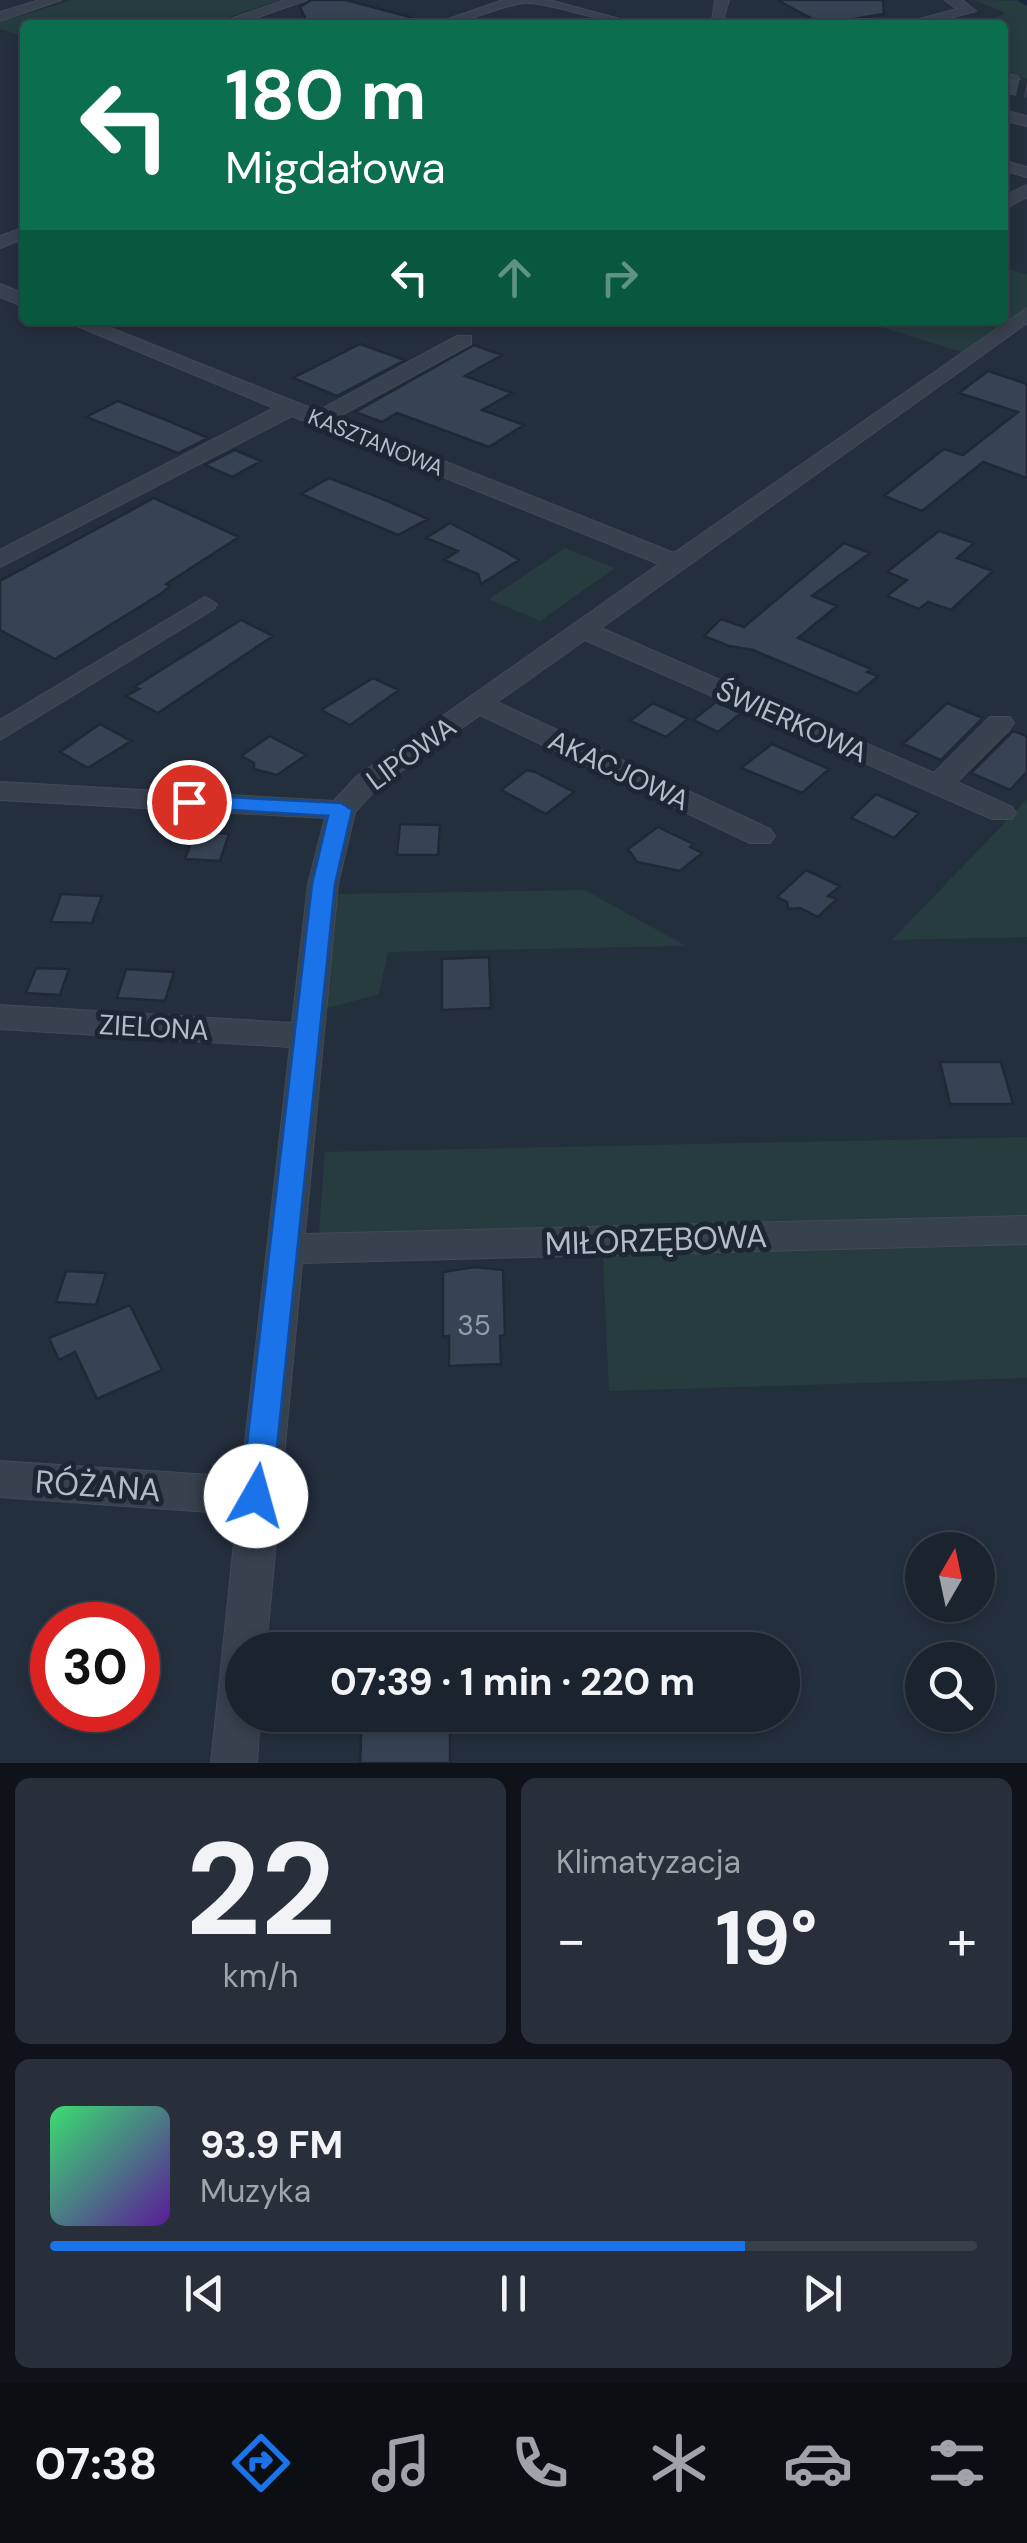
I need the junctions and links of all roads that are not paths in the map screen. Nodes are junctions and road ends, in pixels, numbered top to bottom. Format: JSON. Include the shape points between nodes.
{"nodes":[{"id":1,"x":54,"y":0,"type":"edge"},
{"id":2,"x":300,"y":0,"type":"edge"},
{"id":3,"x":517,"y":0,"type":"edge"},
{"id":4,"x":531,"y":0,"type":"edge"},
{"id":5,"x":952,"y":0,"type":"edge"},
{"id":6,"x":0,"y":16,"type":"edge"},
{"id":7,"x":238,"y":20,"type":"edge"},
{"id":8,"x":454,"y":20,"type":"edge"},
{"id":9,"x":600,"y":20,"type":"edge"},
{"id":10,"x":927,"y":20,"type":"edge"},
{"id":11,"x":1027,"y":314,"type":"edge"},
{"id":12,"x":85,"y":325,"type":"edge"},
{"id":13,"x":464,"y":340,"type":"dead end"},
{"id":14,"x":290,"y":408,"type":"junction"},
{"id":15,"x":318,"y":418,"type":"junction"},
{"id":16,"x":0,"y":560,"type":"edge"},
{"id":17,"x":678,"y":563,"type":"junction"},
{"id":18,"x":205,"y":604,"type":"dead end"},
{"id":19,"x":582,"y":628,"type":"junction"},
{"id":20,"x":480,"y":704,"type":"junction"},
{"id":21,"x":1000,"y":723,"type":"dead end"},
{"id":22,"x":0,"y":732,"type":"edge"},
{"id":23,"x":938,"y":784,"type":"junction"},
{"id":24,"x":0,"y":791,"type":"edge"},
{"id":25,"x":341,"y":810,"type":"junction"},
{"id":26,"x":1002,"y":813,"type":"dead end"},
{"id":27,"x":760,"y":836,"type":"dead end"},
{"id":28,"x":0,"y":1018,"type":"edge"},
{"id":29,"x":308,"y":1036,"type":"junction"},
{"id":30,"x":1027,"y":1230,"type":"edge"},
{"id":31,"x":286,"y":1249,"type":"junction"},
{"id":32,"x":0,"y":1479,"type":"edge"},
{"id":33,"x":256,"y":1496,"type":"junction"},
{"id":34,"x":245,"y":1632,"type":"edge"},
{"id":35,"x":236,"y":1732,"type":"edge"},
{"id":36,"x":234,"y":1763,"type":"edge"}],
"edges":[{"from":1,"to":6,"type":"street"},
{"from":2,"to":7,"type":"street"},
{"from":3,"to":8,"type":"street"},
{"from":4,"to":9,"type":"street"},
{"from":5,"to":10,"type":"street","via":[[969,11]]},
{"from":11,"to":17,"type":"street","name":"LIPOWA"},
{"from":12,"to":14,"type":"street","name":"KASZTANOWA"},
{"from":13,"to":15,"type":"street"},
{"from":14,"to":15,"type":"street","name":"KASZTANOWA"},
{"from":14,"to":16,"type":"street"},
{"from":15,"to":17,"type":"street","name":"KASZTANOWA"},
{"from":17,"to":19,"type":"street","name":"LIPOWA"},
{"from":18,"to":22,"type":"street"},
{"from":19,"to":20,"type":"street","name":"LIPOWA"},
{"from":19,"to":23,"type":"street","name":"ŚWIERKOWA"},
{"from":20,"to":25,"type":"street","name":"LIPOWA","via":[[366,783]]},
{"from":20,"to":27,"type":"street","name":"AKACJOWA"},
{"from":21,"to":23,"type":"street"},
{"from":23,"to":26,"type":"street","name":"ŚWIERKOWA"},
{"from":24,"to":25,"type":"street"},
{"from":25,"to":29,"type":"street","name":"LIPOWA","via":[[323,884]]},
{"from":28,"to":29,"type":"street","name":"ZIELONA"},
{"from":29,"to":31,"type":"street","name":"LIPOWA"},
{"from":30,"to":31,"type":"street","name":"MIŁORZĘBOWA"},
{"from":31,"to":33,"type":"street","name":"LIPOWA"},
{"from":32,"to":33,"type":"street","name":"RÓŻANA"},
{"from":33,"to":34,"type":"street","name":"LIPOWA"},
{"from":35,"to":36,"type":"street"}]}
